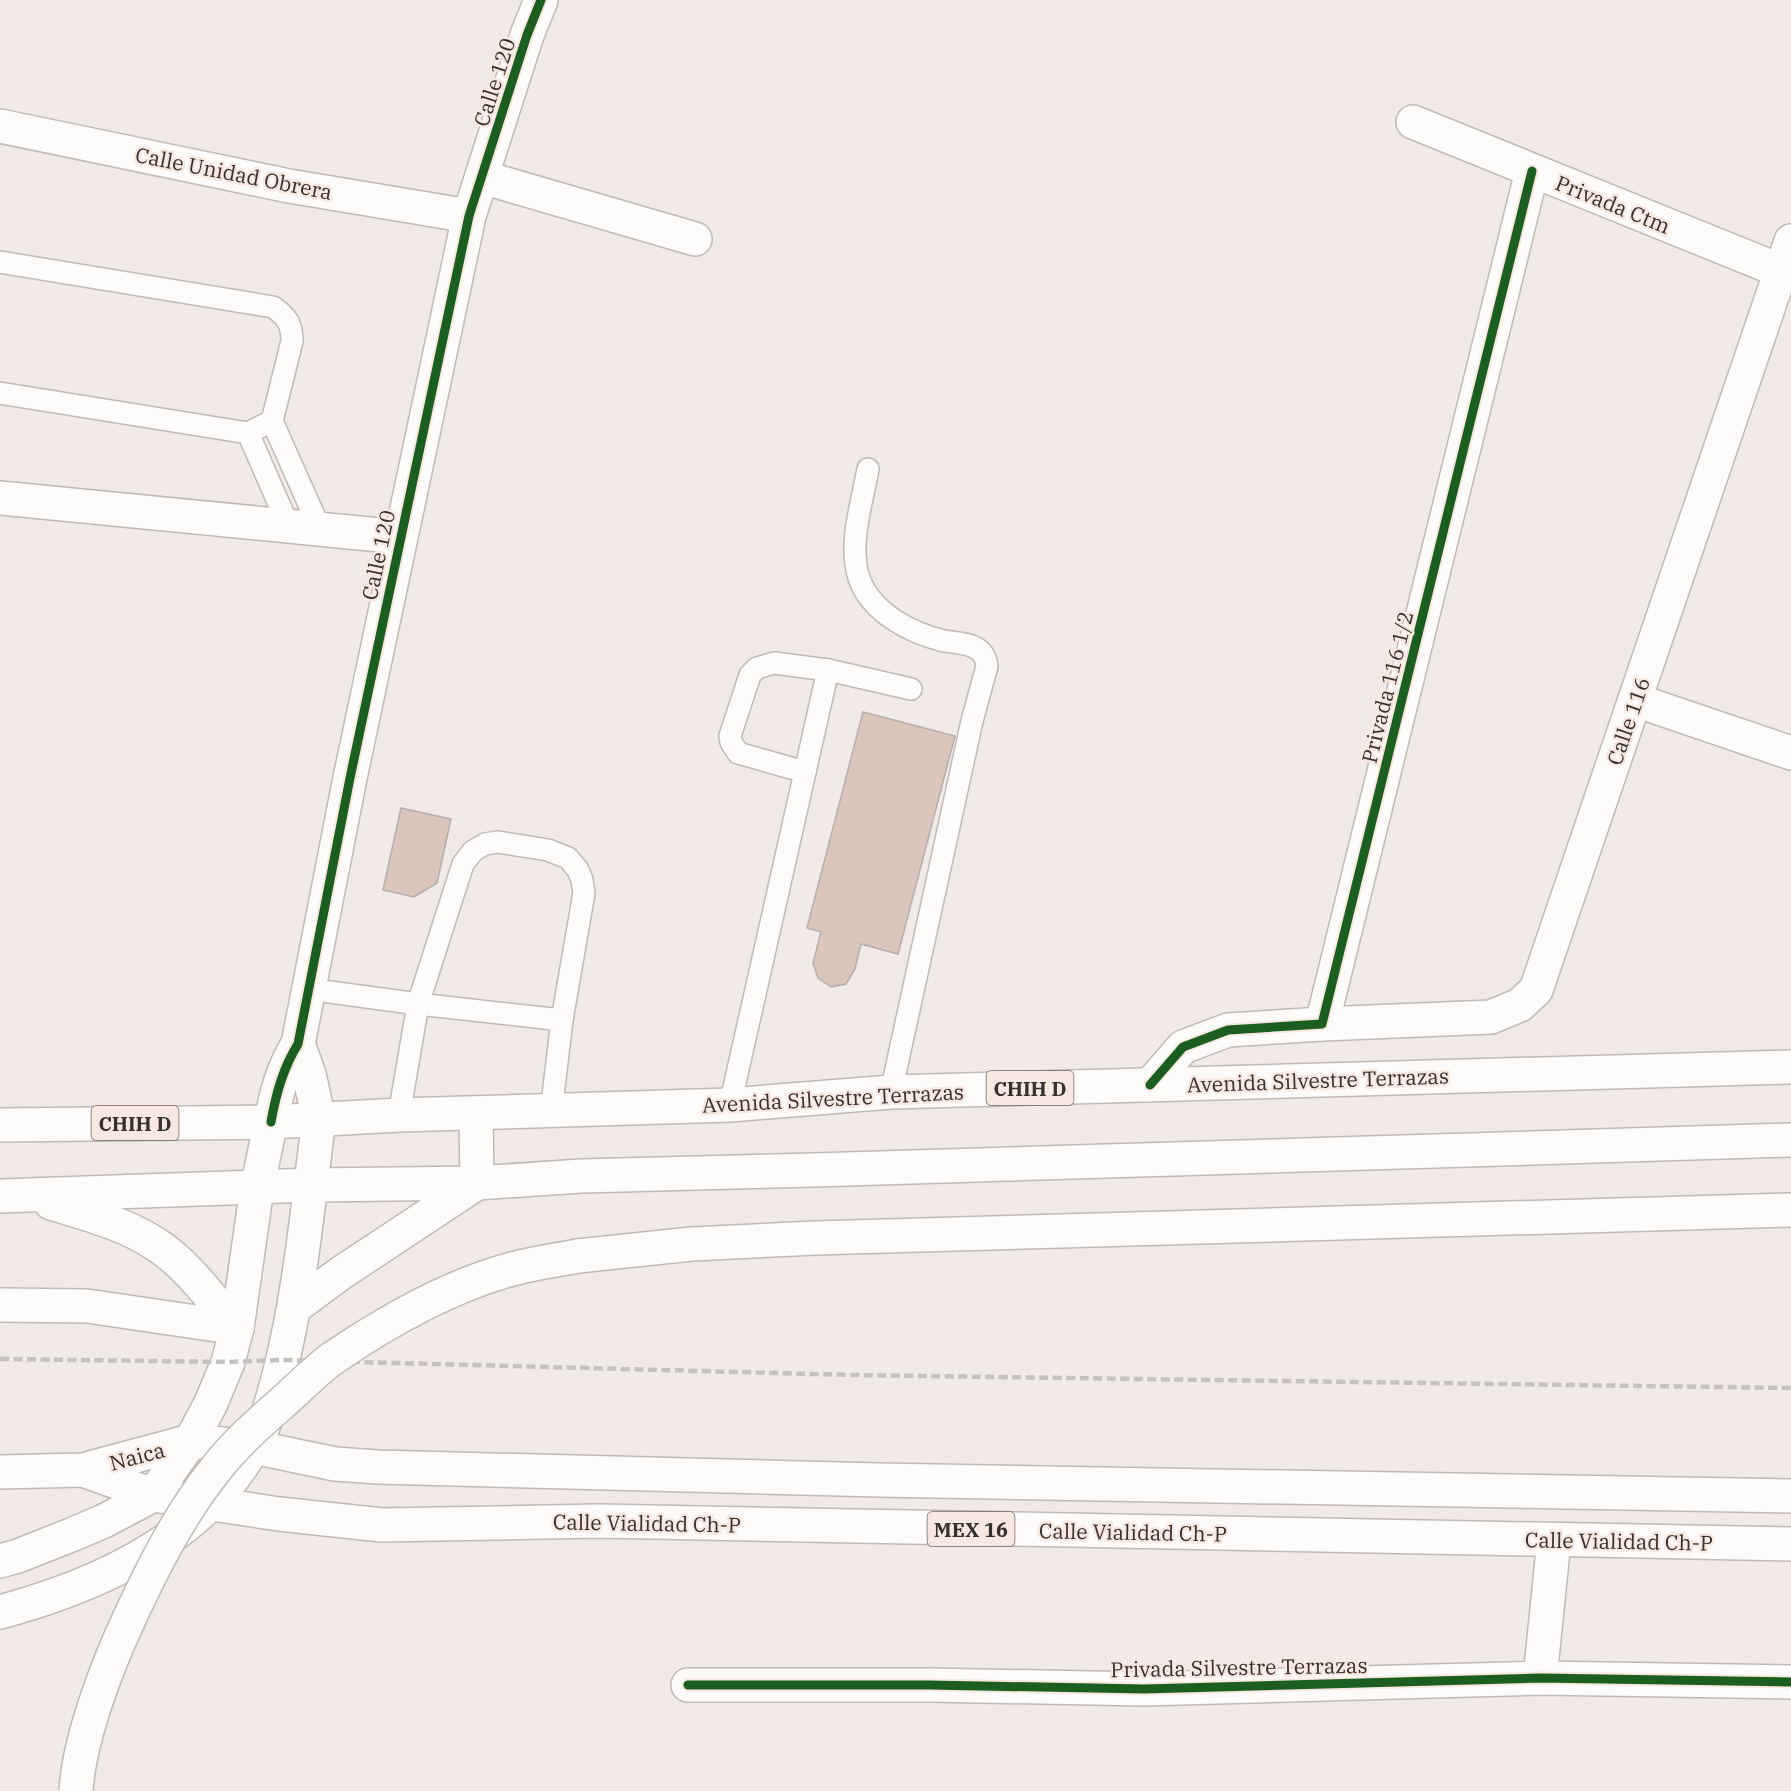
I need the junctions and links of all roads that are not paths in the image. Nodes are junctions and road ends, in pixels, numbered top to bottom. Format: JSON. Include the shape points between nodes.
{"nodes":[{"id":1,"x":541,"y":0,"type":"edge"},
{"id":2,"x":1413,"y":122,"type":"dead end"},
{"id":3,"x":0,"y":126,"type":"edge"},
{"id":4,"x":1532,"y":171,"type":"junction"},
{"id":5,"x":482,"y":177,"type":"junction"},
{"id":6,"x":469,"y":216,"type":"junction"},
{"id":7,"x":695,"y":239,"type":"dead end"},
{"id":8,"x":1786,"y":256,"type":"edge"},
{"id":9,"x":0,"y":262,"type":"edge"},
{"id":10,"x":0,"y":393,"type":"edge"},
{"id":11,"x":272,"y":421,"type":"junction"},
{"id":12,"x":248,"y":433,"type":"junction"},
{"id":13,"x":868,"y":469,"type":"dead end"},
{"id":14,"x":0,"y":498,"type":"edge"},
{"id":15,"x":305,"y":528,"type":"junction"},
{"id":16,"x":400,"y":537,"type":"junction"},
{"id":17,"x":828,"y":670,"type":"junction"},
{"id":18,"x":911,"y":689,"type":"dead end"},
{"id":19,"x":1635,"y":700,"type":"junction"},
{"id":20,"x":1791,"y":753,"type":"edge"},
{"id":21,"x":805,"y":772,"type":"junction"},
{"id":22,"x":308,"y":989,"type":"junction"},
{"id":23,"x":418,"y":1004,"type":"junction"},
{"id":24,"x":562,"y":1020,"type":"junction"},
{"id":25,"x":1323,"y":1024,"type":"junction"},
{"id":26,"x":298,"y":1044,"type":"junction"},
{"id":27,"x":1791,"y":1067,"type":"edge"},
{"id":28,"x":1150,"y":1085,"type":"junction"},
{"id":29,"x":891,"y":1092,"type":"junction"},
{"id":30,"x":730,"y":1105,"type":"junction"},
{"id":31,"x":551,"y":1112,"type":"junction"},
{"id":32,"x":476,"y":1114,"type":"junction"},
{"id":33,"x":399,"y":1115,"type":"junction"},
{"id":34,"x":319,"y":1120,"type":"junction"},
{"id":35,"x":271,"y":1122,"type":"junction"},
{"id":36,"x":0,"y":1125,"type":"edge"},
{"id":37,"x":1791,"y":1140,"type":"edge"},
{"id":38,"x":477,"y":1183,"type":"junction"},
{"id":39,"x":311,"y":1185,"type":"junction"},
{"id":40,"x":256,"y":1188,"type":"junction"},
{"id":41,"x":11,"y":1196,"type":"edge"},
{"id":42,"x":1791,"y":1209,"type":"edge"},
{"id":43,"x":0,"y":1305,"type":"edge"},
{"id":44,"x":295,"y":1307,"type":"junction"},
{"id":45,"x":237,"y":1328,"type":"junction"},
{"id":46,"x":191,"y":1441,"type":"junction"},
{"id":47,"x":253,"y":1447,"type":"junction"},
{"id":48,"x":82,"y":1470,"type":"junction"},
{"id":49,"x":0,"y":1472,"type":"edge"},
{"id":50,"x":153,"y":1495,"type":"junction"},
{"id":51,"x":1791,"y":1496,"type":"edge"},
{"id":52,"x":211,"y":1503,"type":"junction"},
{"id":53,"x":1554,"y":1540,"type":"junction"},
{"id":54,"x":1791,"y":1544,"type":"edge"},
{"id":55,"x":0,"y":1561,"type":"edge"},
{"id":56,"x":0,"y":1612,"type":"edge"},
{"id":57,"x":1540,"y":1678,"type":"junction"},
{"id":58,"x":1791,"y":1682,"type":"edge"},
{"id":59,"x":688,"y":1685,"type":"dead end"},
{"id":60,"x":76,"y":1791,"type":"edge"}],
"edges":[{"from":1,"to":5,"type":"main road","name":"Calle 120"},
{"from":2,"to":4,"type":"main road","name":"Privada Ctm"},
{"from":3,"to":6,"type":"main road","name":"Calle Unidad Obrera","via":[[289,186]]},
{"from":4,"to":8,"type":"main road","name":"Privada Ctm"},
{"from":4,"to":25,"type":"main road","name":"Privada 116 1/2"},
{"from":5,"to":6,"type":"main road","name":"Calle 120"},
{"from":5,"to":7,"type":"main road"},
{"from":6,"to":16,"type":"main road","name":"Calle 120"},
{"from":8,"to":19,"type":"main road","name":"Calle 116"},
{"from":9,"to":11,"type":"lane","via":[[273,308],[286,317],[292,341]]},
{"from":10,"to":12,"type":"lane"},
{"from":11,"to":12,"type":"lane"},
{"from":11,"to":15,"type":"lane"},
{"from":12,"to":15,"type":"lane"},
{"from":13,"to":29,"type":"lane","via":[[856,533],[856,558],[859,578],[869,596],[903,626],[979,650],[987,666]]},
{"from":14,"to":15,"type":"main road"},
{"from":15,"to":16,"type":"main road"},
{"from":16,"to":22,"type":"main road","name":"Calle 120"},
{"from":17,"to":18,"type":"lane"},
{"from":17,"to":21,"type":"lane"},
{"from":17,"to":21,"type":"lane","via":[[774,663],[758,668],[750,675],[730,735],[738,753]]},
{"from":19,"to":20,"type":"main road"},
{"from":19,"to":25,"type":"main road","name":"Calle 116","via":[[1536,990],[1520,1005],[1491,1017]]},
{"from":21,"to":30,"type":"lane"},
{"from":22,"to":23,"type":"lane"},
{"from":22,"to":26,"type":"main road","name":"Calle 120"},
{"from":23,"to":24,"type":"lane"},
{"from":23,"to":24,"type":"lane","via":[[463,864],[473,851],[498,842],[548,850],[568,858],[582,880],[584,893]]},
{"from":23,"to":33,"type":"lane"},
{"from":24,"to":31,"type":"lane"},
{"from":25,"to":28,"type":"main road","via":[[1228,1030],[1183,1047]]},
{"from":26,"to":34,"type":"main road"},
{"from":26,"to":35,"type":"main road","name":"Calle 120","via":[[276,1092]]},
{"from":27,"to":28,"type":"main road","name":"Avenida Silvestre Terrazas","number":"CHIH D"},
{"from":28,"to":29,"type":"main road","name":"Avenida Silvestre Terrazas","number":"CHIH D"},
{"from":29,"to":30,"type":"main road","name":"Avenida Silvestre Terrazas","number":"CHIH D"},
{"from":30,"to":31,"type":"main road","name":"Avenida Silvestre Terrazas","number":"CHIH D"},
{"from":31,"to":32,"type":"main road","name":"Avenida Silvestre Terrazas","number":"CHIH D"},
{"from":32,"to":33,"type":"main road","name":"Avenida Silvestre Terrazas","number":"CHIH D"},
{"from":32,"to":38,"type":"main road"},
{"from":33,"to":34,"type":"main road","name":"Avenida Silvestre Terrazas","number":"CHIH D"},
{"from":34,"to":35,"type":"main road","name":"Avenida Silvestre Terrazas","number":"CHIH D"},
{"from":34,"to":39,"type":"main road"},
{"from":35,"to":36,"type":"main road","number":"CHIH D"},
{"from":35,"to":40,"type":"main road","name":"Calle 120"},
{"from":37,"to":38,"type":"main road","via":[[581,1176]]},
{"from":38,"to":39,"type":"main road"},
{"from":38,"to":44,"type":"main road"},
{"from":39,"to":40,"type":"main road"},
{"from":39,"to":44,"type":"main road"},
{"from":40,"to":41,"type":"main road"},
{"from":40,"to":45,"type":"main road","name":"Calle 120"},
{"from":41,"to":45,"type":"main road","via":[[119,1226],[158,1245],[192,1276]]},
{"from":42,"to":60,"type":"main road","bridge":true,"via":[[692,1244],[578,1256],[514,1269],[463,1287],[372,1333],[332,1359],[256,1426],[215,1469],[187,1509],[116,1646],[85,1741]]},
{"from":43,"to":45,"type":"main road","via":[[87,1306]]},
{"from":44,"to":47,"type":"main road","via":[[273,1399]]},
{"from":45,"to":46,"type":"main road","name":"Calle 120","via":[[228,1362]]},
{"from":46,"to":47,"type":"main road","number":"MEX 16"},
{"from":46,"to":48,"type":"main road","name":"Naica"},
{"from":46,"to":50,"type":"main road","name":"Calle 120"},
{"from":47,"to":51,"type":"main road","number":"MEX 16","via":[[336,1464],[378,1467]]},
{"from":47,"to":52,"type":"main road"},
{"from":48,"to":49,"type":"main road","name":"Naica"},
{"from":48,"to":50,"type":"main road","name":"Naica"},
{"from":50,"to":52,"type":"main road","name":"Calle Vialidad Ch-P","number":"MEX 16"},
{"from":50,"to":55,"type":"main road","via":[[93,1526]]},
{"from":52,"to":53,"type":"main road","name":"Calle Vialidad Ch-P","number":"MEX 16","via":[[382,1525],[599,1521]]},
{"from":52,"to":56,"type":"main road","via":[[158,1546],[104,1577]]},
{"from":53,"to":54,"type":"main road","name":"Calle Vialidad Ch-P","number":"MEX 16"},
{"from":53,"to":57,"type":"main road"},
{"from":57,"to":58,"type":"main road","name":"Privada Silvestre Terrazas"},
{"from":57,"to":59,"type":"main road","name":"Privada Silvestre Terrazas","via":[[1144,1689]]}]}
